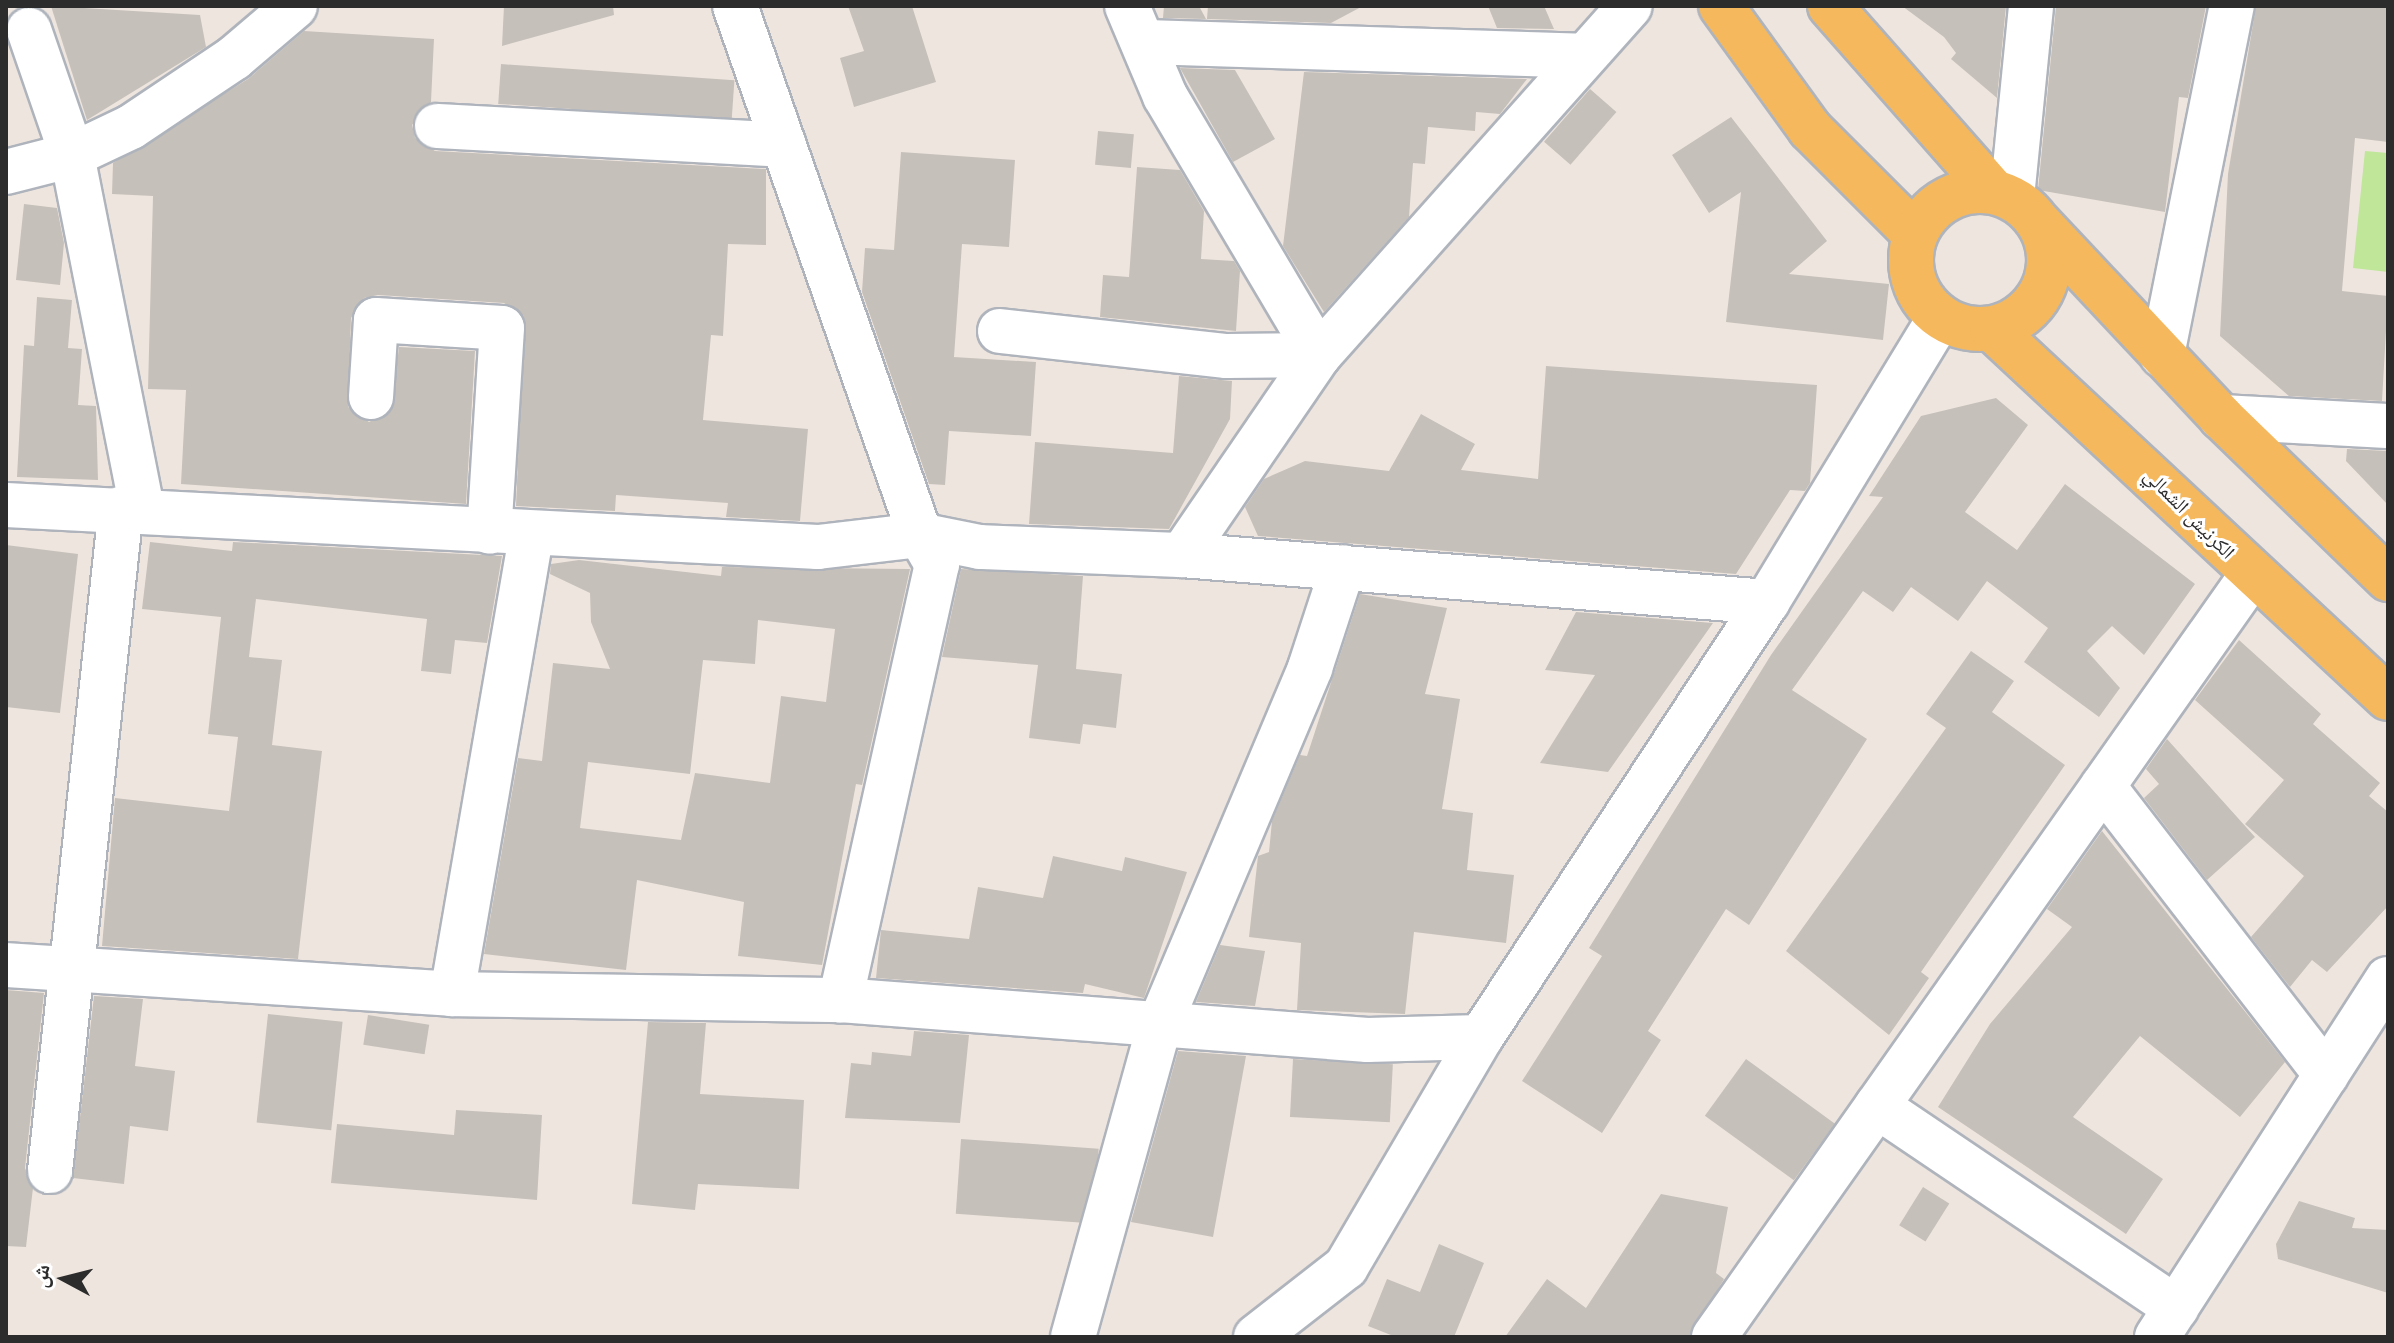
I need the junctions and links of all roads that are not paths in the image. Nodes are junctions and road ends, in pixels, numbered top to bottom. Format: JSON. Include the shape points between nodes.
{"nodes":[{"id":1,"x":295,"y":6,"type":"edge"},
{"id":2,"x":735,"y":6,"type":"edge"},
{"id":3,"x":1630,"y":6,"type":"edge"},
{"id":4,"x":1721,"y":6,"type":"edge"},
{"id":5,"x":1830,"y":6,"type":"edge"},
{"id":6,"x":2031,"y":6,"type":"edge"},
{"id":7,"x":2232,"y":6,"type":"edge"},
{"id":8,"x":1136,"y":24,"type":"edge"},
{"id":9,"x":29,"y":30,"type":"dead end"},
{"id":10,"x":1584,"y":56,"type":"junction"},
{"id":11,"x":437,"y":126,"type":"dead end"},
{"id":12,"x":783,"y":145,"type":"junction"},
{"id":13,"x":72,"y":155,"type":"junction"},
{"id":14,"x":6,"y":172,"type":"edge"},
{"id":15,"x":2015,"y":204,"type":"junction"},
{"id":16,"x":1915,"y":234,"type":"junction"},
{"id":17,"x":1940,"y":317,"type":"junction"},
{"id":18,"x":1992,"y":329,"type":"junction"},
{"id":19,"x":1000,"y":331,"type":"dead end"},
{"id":20,"x":1319,"y":355,"type":"junction"},
{"id":21,"x":2162,"y":355,"type":"junction"},
{"id":22,"x":371,"y":397,"type":"dead end"},
{"id":23,"x":2221,"y":417,"type":"junction"},
{"id":24,"x":2388,"y":426,"type":"edge"},
{"id":25,"x":6,"y":505,"type":"edge"},
{"id":26,"x":132,"y":509,"type":"junction"},
{"id":27,"x":510,"y":534,"type":"junction"},
{"id":28,"x":920,"y":535,"type":"junction"},
{"id":29,"x":1182,"y":555,"type":"junction"},
{"id":30,"x":1343,"y":567,"type":"junction"},
{"id":31,"x":2252,"y":575,"type":"junction"},
{"id":32,"x":2388,"y":579,"type":"edge"},
{"id":33,"x":1767,"y":602,"type":"junction"},
{"id":34,"x":2388,"y":698,"type":"edge"},
{"id":35,"x":2103,"y":786,"type":"junction"},
{"id":36,"x":6,"y":965,"type":"edge"},
{"id":37,"x":76,"y":969,"type":"junction"},
{"id":38,"x":2388,"y":979,"type":"edge"},
{"id":39,"x":452,"y":994,"type":"junction"},
{"id":40,"x":840,"y":1000,"type":"junction"},
{"id":41,"x":1159,"y":1026,"type":"junction"},
{"id":42,"x":1481,"y":1037,"type":"junction"},
{"id":43,"x":2326,"y":1075,"type":"junction"},
{"id":44,"x":1877,"y":1106,"type":"junction"},
{"id":45,"x":50,"y":1171,"type":"dead end"},
{"id":46,"x":2166,"y":1322,"type":"edge"},
{"id":47,"x":1073,"y":1337,"type":"edge"},
{"id":48,"x":1256,"y":1337,"type":"edge"},
{"id":49,"x":1714,"y":1337,"type":"edge"}],
"edges":[{"from":1,"to":13,"type":"street","via":[[221,67],[131,127]]},
{"from":2,"to":12,"type":"street"},
{"from":3,"to":10,"type":"street"},
{"from":4,"to":16,"type":"main road","via":[[1810,129]]},
{"from":5,"to":15,"type":"main road"},
{"from":6,"to":15,"type":"street"},
{"from":7,"to":21,"type":"street"},
{"from":8,"to":10,"type":"street"},
{"from":8,"to":20,"type":"street","via":[[1165,96]]},
{"from":9,"to":13,"type":"street"},
{"from":10,"to":20,"type":"street"},
{"from":11,"to":12,"type":"street"},
{"from":12,"to":28,"type":"street"},
{"from":13,"to":14,"type":"street"},
{"from":13,"to":26,"type":"street"},
{"from":15,"to":16,"type":"main road","via":[[1946,198]]},
{"from":15,"to":18,"type":"main road","via":[[2048,245],[2043,289],[2031,308]]},
{"from":15,"to":21,"type":"main road"},
{"from":16,"to":17,"type":"main road","via":[[1913,280]]},
{"from":17,"to":18,"type":"main road"},
{"from":17,"to":33,"type":"street"},
{"from":18,"to":31,"type":"main road","name":"الكرنيش الشمالي"},
{"from":19,"to":20,"type":"street","via":[[1227,356]]},
{"from":20,"to":29,"type":"street"},
{"from":21,"to":23,"type":"main road"},
{"from":22,"to":27,"type":"street","via":[[376,320],[502,328]]},
{"from":23,"to":24,"type":"street"},
{"from":23,"to":32,"type":"main road"},
{"from":25,"to":26,"type":"street"},
{"from":26,"to":27,"type":"street"},
{"from":26,"to":37,"type":"street"},
{"from":27,"to":28,"type":"street","via":[[818,547]]},
{"from":27,"to":39,"type":"street"},
{"from":28,"to":29,"type":"street","via":[[980,547]]},
{"from":28,"to":40,"type":"street","via":[[937,564]]},
{"from":29,"to":30,"type":"street"},
{"from":30,"to":33,"type":"street"},
{"from":30,"to":41,"type":"street","via":[[1310,668]]},
{"from":31,"to":34,"type":"main road","name":"الكرنيش الشمالي"},
{"from":31,"to":35,"type":"street"},
{"from":33,"to":42,"type":"street"},
{"from":35,"to":43,"type":"street"},
{"from":35,"to":44,"type":"street"},
{"from":36,"to":37,"type":"street"},
{"from":37,"to":39,"type":"street"},
{"from":37,"to":45,"type":"street"},
{"from":38,"to":43,"type":"street"},
{"from":39,"to":40,"type":"street"},
{"from":40,"to":41,"type":"street"},
{"from":41,"to":42,"type":"street","via":[[1367,1040]]},
{"from":41,"to":47,"type":"street"},
{"from":42,"to":48,"type":"street","via":[[1346,1267]]},
{"from":43,"to":46,"type":"street"},
{"from":44,"to":46,"type":"street"},
{"from":44,"to":49,"type":"street"}]}
